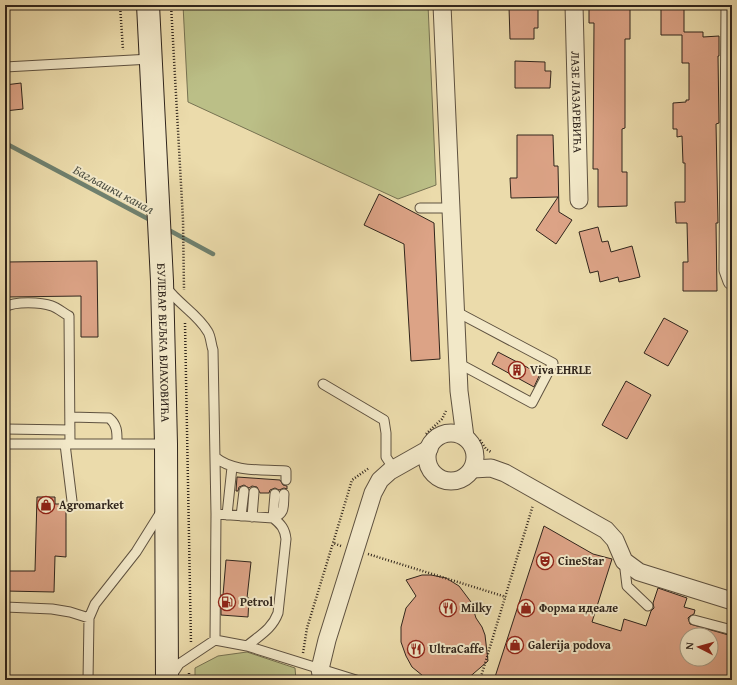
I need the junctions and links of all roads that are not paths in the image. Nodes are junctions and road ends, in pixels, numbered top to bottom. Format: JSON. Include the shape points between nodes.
{"nodes":[{"id":1,"x":148,"y":5,"type":"edge"},
{"id":2,"x":442,"y":5,"type":"edge"},
{"id":3,"x":574,"y":5,"type":"edge"},
{"id":4,"x":730,"y":5,"type":"edge"},
{"id":5,"x":151,"y":59,"type":"junction"},
{"id":6,"x":5,"y":67,"type":"edge"},
{"id":7,"x":730,"y":120,"type":"edge"},
{"id":8,"x":579,"y":200,"type":"dead end"},
{"id":9,"x":420,"y":208,"type":"dead end"},
{"id":10,"x":451,"y":208,"type":"junction"},
{"id":11,"x":162,"y":281,"type":"junction"},
{"id":12,"x":732,"y":281,"type":"edge"},
{"id":13,"x":5,"y":307,"type":"edge"},
{"id":14,"x":456,"y":311,"type":"junction"},
{"id":15,"x":458,"y":363,"type":"junction"},
{"id":16,"x":323,"y":384,"type":"dead end"},
{"id":17,"x":459,"y":397,"type":"junction"},
{"id":18,"x":70,"y":417,"type":"junction"},
{"id":19,"x":5,"y":429,"type":"edge"},
{"id":20,"x":70,"y":430,"type":"junction"},
{"id":21,"x":447,"y":433,"type":"junction"},
{"id":22,"x":469,"y":443,"type":"junction"},
{"id":23,"x":5,"y":444,"type":"edge"},
{"id":24,"x":68,"y":444,"type":"junction"},
{"id":25,"x":117,"y":444,"type":"junction"},
{"id":26,"x":166,"y":444,"type":"junction"},
{"id":27,"x":429,"y":456,"type":"junction"},
{"id":28,"x":215,"y":457,"type":"junction"},
{"id":29,"x":397,"y":466,"type":"junction"},
{"id":30,"x":232,"y":467,"type":"junction"},
{"id":31,"x":473,"y":469,"type":"junction"},
{"id":32,"x":505,"y":473,"type":"junction"},
{"id":33,"x":280,"y":477,"type":"dead end"},
{"id":34,"x":244,"y":491,"type":"dead end"},
{"id":35,"x":254,"y":492,"type":"dead end"},
{"id":36,"x":280,"y":494,"type":"dead end"},
{"id":37,"x":166,"y":500,"type":"junction"},
{"id":38,"x":72,"y":501,"type":"dead end"},
{"id":39,"x":216,"y":514,"type":"junction"},
{"id":40,"x":228,"y":515,"type":"junction"},
{"id":41,"x":241,"y":516,"type":"junction"},
{"id":42,"x":252,"y":517,"type":"junction"},
{"id":43,"x":273,"y":518,"type":"junction"},
{"id":44,"x":624,"y":561,"type":"junction"},
{"id":45,"x":732,"y":600,"type":"edge"},
{"id":46,"x":648,"y":606,"type":"dead end"},
{"id":47,"x":5,"y":607,"type":"edge"},
{"id":48,"x":89,"y":618,"type":"junction"},
{"id":49,"x":694,"y":620,"type":"dead end"},
{"id":50,"x":732,"y":630,"type":"edge"},
{"id":51,"x":167,"y":638,"type":"junction"},
{"id":52,"x":215,"y":640,"type":"junction"},
{"id":53,"x":247,"y":646,"type":"junction"},
{"id":54,"x":190,"y":657,"type":"junction"},
{"id":55,"x":321,"y":674,"type":"edge"},
{"id":56,"x":88,"y":680,"type":"edge"},
{"id":57,"x":168,"y":680,"type":"edge"},
{"id":58,"x":356,"y":680,"type":"edge"}],
"edges":[{"from":1,"to":5,"type":"main road","name":"БУЛЕВАР ВЕЉКА ВЛАХОВИЋА"},
{"from":2,"to":10,"type":"street"},
{"from":3,"to":8,"type":"street","name":"ЛАЗЕ ЛАЗАРЕВИЋА"},
{"from":4,"to":7,"type":"street"},
{"from":5,"to":6,"type":"lane"},
{"from":5,"to":11,"type":"main road","name":"БУЛЕВАР ВЕЉКА ВЛАХОВИЋА"},
{"from":7,"to":12,"type":"street","via":[[728,270]]},
{"from":9,"to":10,"type":"lane"},
{"from":10,"to":14,"type":"street"},
{"from":11,"to":26,"type":"main road","name":"БУЛЕВАР ВЕЉКА ВЛАХОВИЋА"},
{"from":11,"to":28,"type":"lane","via":[[172,296],[209,332],[213,350]]},
{"from":13,"to":18,"type":"lane","via":[[11,304],[41,304],[53,306],[68,316]]},
{"from":14,"to":15,"type":"street"},
{"from":14,"to":15,"type":"lane","via":[[553,364],[532,403]]},
{"from":15,"to":17,"type":"street"},
{"from":16,"to":29,"type":"lane","via":[[384,420],[386,457]]},
{"from":17,"to":21,"type":"street"},
{"from":17,"to":22,"type":"street"},
{"from":18,"to":20,"type":"lane"},
{"from":18,"to":25,"type":"lane","via":[[109,418],[117,429]]},
{"from":19,"to":20,"type":"lane"},
{"from":20,"to":24,"type":"lane"},
{"from":21,"to":22,"type":"street","via":[[459,434]]},
{"from":21,"to":27,"type":"street","via":[[436,438]]},
{"from":22,"to":31,"type":"street","via":[[475,462]]},
{"from":22,"to":32,"type":"street"},
{"from":23,"to":24,"type":"lane"},
{"from":24,"to":25,"type":"lane"},
{"from":24,"to":38,"type":"lane"},
{"from":25,"to":26,"type":"lane"},
{"from":26,"to":37,"type":"main road","name":"БУЛЕВАР ВЕЉКА ВЛАХОВИЋА"},
{"from":27,"to":29,"type":"street"},
{"from":27,"to":31,"type":"street","via":[[431,470],[440,478],[452,481],[464,478]]},
{"from":28,"to":30,"type":"lane"},
{"from":28,"to":39,"type":"lane"},
{"from":29,"to":55,"type":"street","via":[[380,480],[373,493],[327,640]]},
{"from":30,"to":33,"type":"lane","via":[[245,473]]},
{"from":30,"to":40,"type":"lane"},
{"from":31,"to":32,"type":"street","via":[[491,468]]},
{"from":32,"to":44,"type":"street","via":[[606,530],[615,540]]},
{"from":34,"to":41,"type":"lane"},
{"from":35,"to":42,"type":"lane"},
{"from":36,"to":43,"type":"lane"},
{"from":37,"to":48,"type":"lane","via":[[140,546],[95,604]]},
{"from":37,"to":51,"type":"main road","name":"БУЛЕВАР ВЕЉКА ВЛАХОВИЋА"},
{"from":39,"to":40,"type":"lane"},
{"from":39,"to":52,"type":"lane"},
{"from":40,"to":41,"type":"lane"},
{"from":41,"to":42,"type":"lane"},
{"from":42,"to":43,"type":"lane"},
{"from":43,"to":53,"type":"lane","via":[[283,527],[286,539],[278,613],[271,627]]},
{"from":44,"to":45,"type":"street","via":[[639,572]]},
{"from":44,"to":46,"type":"lane","via":[[627,586]]},
{"from":47,"to":48,"type":"lane","via":[[52,608]]},
{"from":48,"to":56,"type":"lane"},
{"from":49,"to":50,"type":"lane"},
{"from":51,"to":54,"type":"lane","via":[[172,651],[178,656]]},
{"from":51,"to":57,"type":"main road","name":"БУЛЕВАР ВЕЉКА ВЛАХОВИЋА"},
{"from":52,"to":53,"type":"lane"},
{"from":52,"to":54,"type":"lane"},
{"from":53,"to":55,"type":"lane","via":[[304,663]]},
{"from":54,"to":57,"type":"lane","via":[[179,664]]},
{"from":55,"to":58,"type":"lane"}]}
